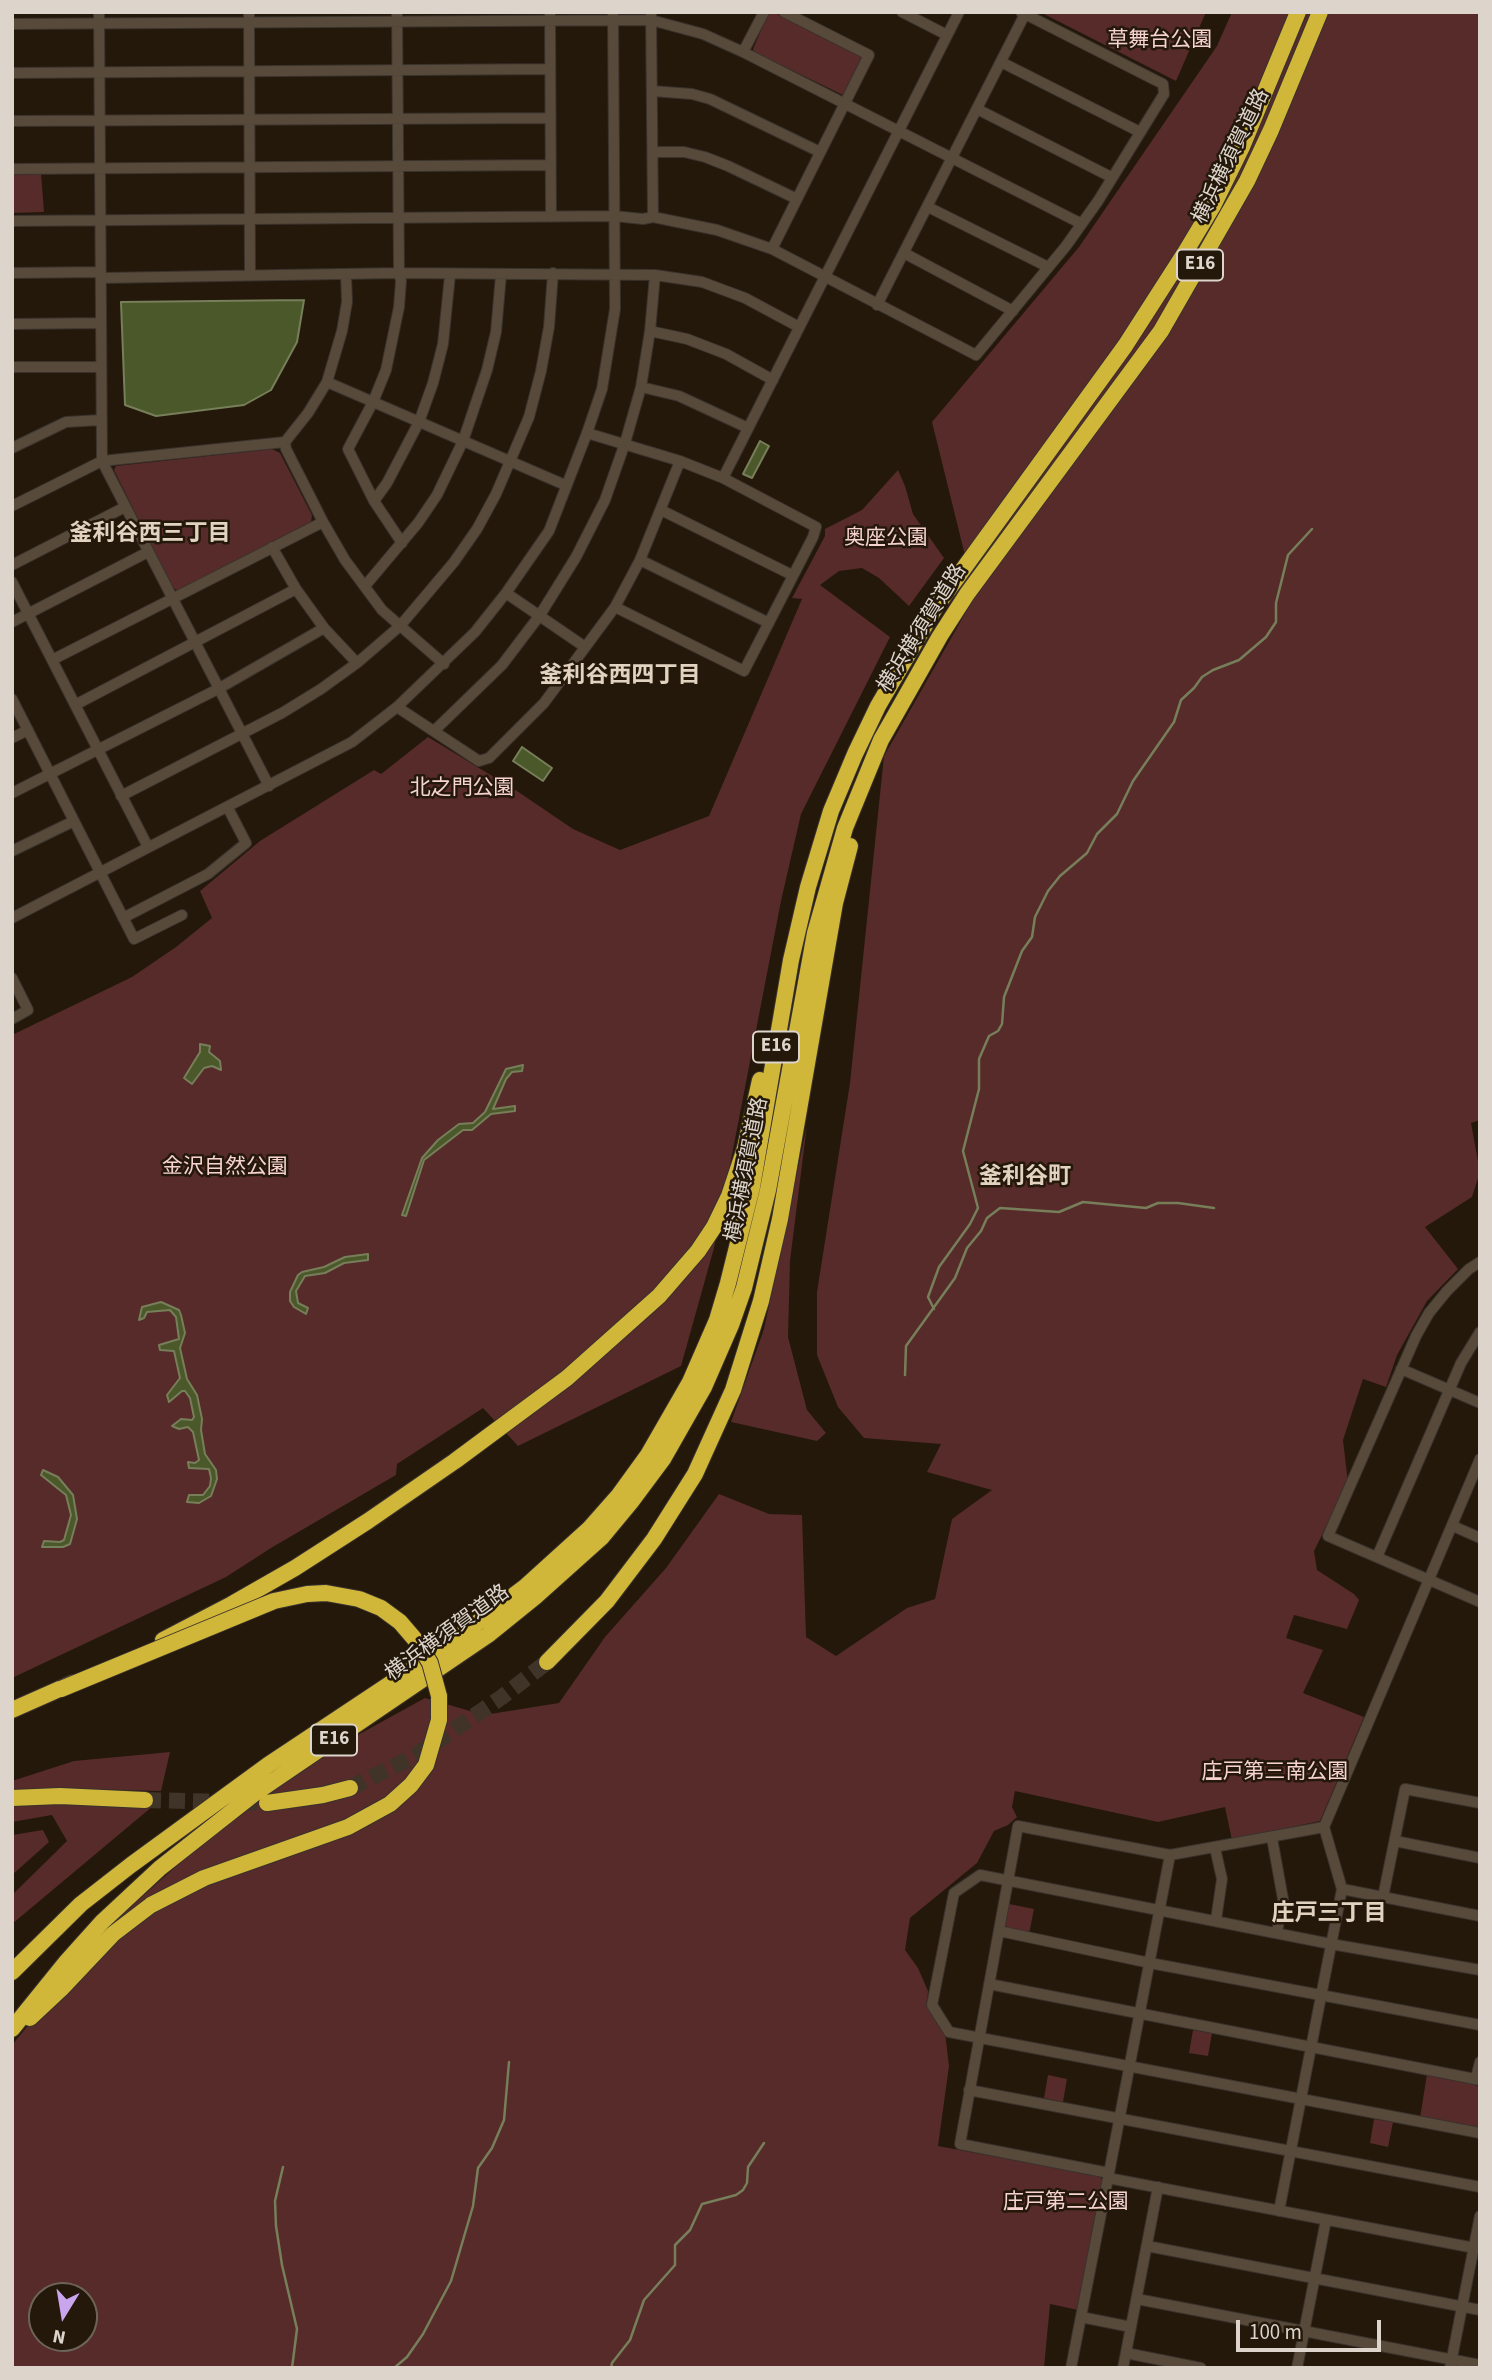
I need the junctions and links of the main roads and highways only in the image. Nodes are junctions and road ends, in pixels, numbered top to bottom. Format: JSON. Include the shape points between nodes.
{"nodes":[{"id":1,"x":1298,"y":12,"type":"edge"},
{"id":2,"x":1320,"y":12,"type":"edge"},
{"id":3,"x":881,"y":740,"type":"junction"},
{"id":4,"x":831,"y":811,"type":"junction"},
{"id":5,"x":692,"y":1394,"type":"junction"},
{"id":6,"x":656,"y":1457,"type":"junction"},
{"id":7,"x":547,"y":1662,"type":"tunnel mouth"},
{"id":8,"x":61,"y":1689,"type":"junction"},
{"id":9,"x":12,"y":1710,"type":"edge"},
{"id":10,"x":350,"y":1788,"type":"tunnel mouth"},
{"id":11,"x":12,"y":1798,"type":"edge"},
{"id":12,"x":145,"y":1800,"type":"tunnel mouth"},
{"id":13,"x":267,"y":1803,"type":"tunnel mouth"},
{"id":14,"x":12,"y":1972,"type":"edge"},
{"id":15,"x":12,"y":2031,"type":"edge"}],
"edges":[{"from":1,"to":4,"type":"highway","name":"横浜横須賀道路","number":"E16","via":[[1213,206],[1125,346],[935,608],[878,706]]},
{"from":2,"to":3,"type":"highway","name":"横浜横須賀道路","number":"E16","via":[[1271,130],[1161,331],[967,594]]},
{"from":3,"to":5,"type":"highway","name":"横浜横須賀道路","number":"E16","via":[[845,828],[816,933],[768,1190],[744,1288],[718,1358]]},
{"from":3,"to":7,"type":"highway","number":"E16","via":[[835,904],[765,1285],[726,1408],[695,1474],[654,1539]]},
{"from":4,"to":5,"type":"highway","name":"横浜横須賀道路","number":"E16","via":[[791,960],[741,1237]]},
{"from":4,"to":8,"type":"highway","number":"E16","bridge":true,"via":[[796,904],[746,1148],[714,1227],[684,1269],[577,1369],[390,1506],[193,1625]]},
{"from":5,"to":6,"type":"highway","name":"横浜横須賀道路","number":"E16"},
{"from":6,"to":14,"type":"highway","name":"横浜横須賀道路","number":"E16","via":[[589,1529],[525,1587],[441,1650],[163,1840],[81,1904]]},
{"from":6,"to":15,"type":"highway","name":"横浜横須賀道路","number":"E16","via":[[631,1502],[601,1537],[535,1597],[254,1794],[160,1868],[66,1961]]},
{"from":8,"to":9,"type":"highway","number":"E16"},
{"from":8,"to":15,"type":"highway","number":"E16","bridge":true,"via":[[274,1601],[326,1593],[359,1599],[400,1622],[430,1664],[439,1696],[439,1720],[426,1765],[390,1804],[348,1827],[204,1878],[151,1905],[113,1934],[61,1989]]},
{"from":10,"to":13,"type":"highway"},
{"from":11,"to":12,"type":"highway"}]}
